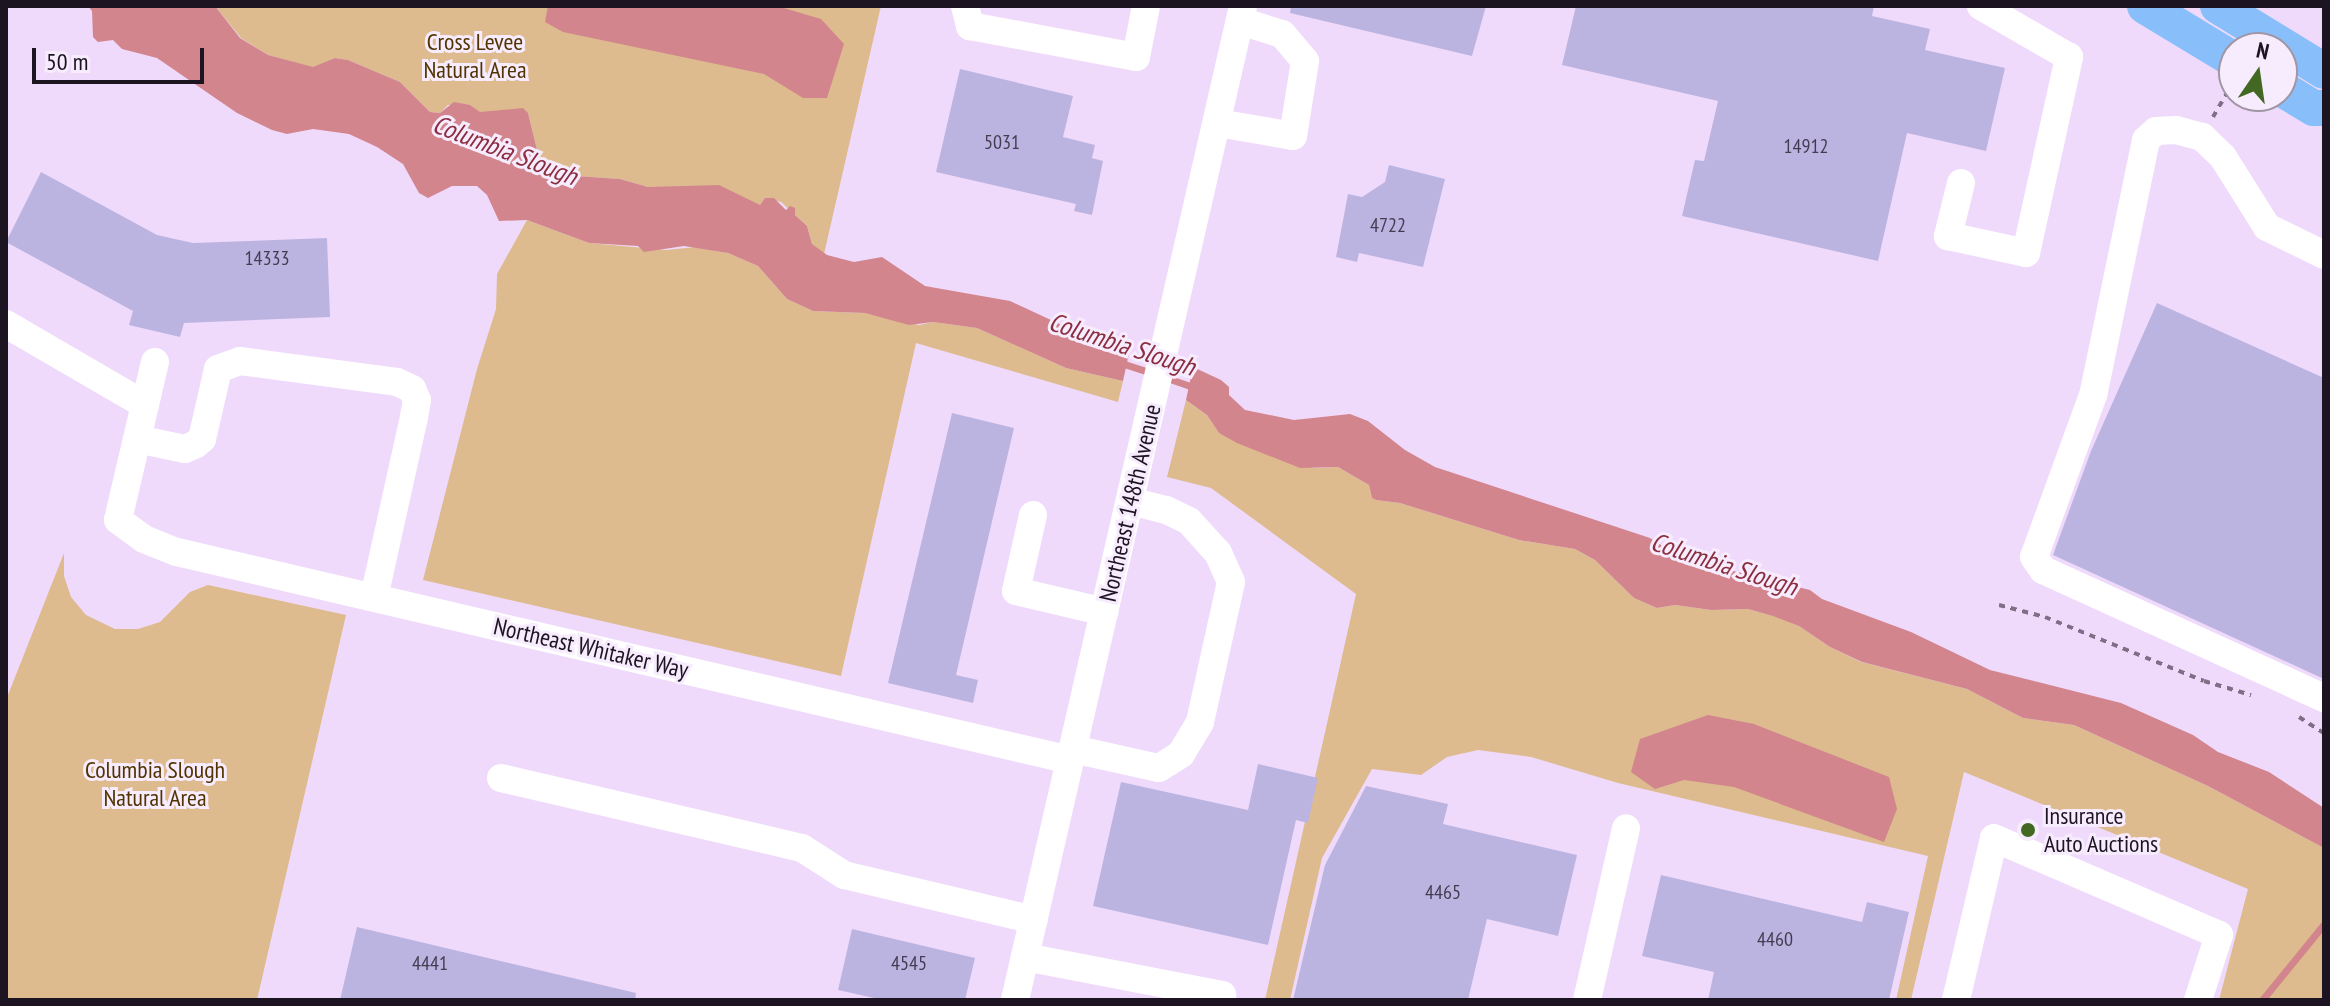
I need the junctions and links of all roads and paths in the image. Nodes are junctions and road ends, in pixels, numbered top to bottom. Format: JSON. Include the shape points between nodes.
{"nodes":[{"id":1,"x":965,"y":6,"type":"edge"},
{"id":2,"x":1146,"y":6,"type":"edge"},
{"id":3,"x":1981,"y":6,"type":"edge"},
{"id":4,"x":2145,"y":6,"type":"edge"},
{"id":5,"x":2218,"y":6,"type":"edge"},
{"id":6,"x":1242,"y":14,"type":"edge"},
{"id":7,"x":2218,"y":50,"type":"edge"},
{"id":8,"x":2324,"y":71,"type":"edge"},
{"id":9,"x":2298,"y":98,"type":"edge"},
{"id":10,"x":2324,"y":108,"type":"edge"},
{"id":11,"x":2218,"y":109,"type":"edge"},
{"id":12,"x":1218,"y":123,"type":"junction"},
{"id":13,"x":2202,"y":137,"type":"junction"},
{"id":14,"x":1961,"y":183,"type":"dead end"},
{"id":15,"x":2324,"y":255,"type":"edge"},
{"id":16,"x":6,"y":324,"type":"edge"},
{"id":17,"x":155,"y":362,"type":"dead end"},
{"id":18,"x":145,"y":405,"type":"junction"},
{"id":19,"x":137,"y":439,"type":"junction"},
{"id":20,"x":1131,"y":501,"type":"junction"},
{"id":21,"x":1033,"y":515,"type":"dead end"},
{"id":22,"x":374,"y":598,"type":"junction"},
{"id":23,"x":1999,"y":605,"type":"dead end"},
{"id":24,"x":1105,"y":612,"type":"junction"},
{"id":25,"x":2256,"y":696,"type":"dead end"},
{"id":26,"x":2324,"y":698,"type":"edge"},
{"id":27,"x":2291,"y":712,"type":"dead end"},
{"id":28,"x":2324,"y":733,"type":"edge"},
{"id":29,"x":1072,"y":754,"type":"junction"},
{"id":30,"x":501,"y":778,"type":"dead end"},
{"id":31,"x":1626,"y":828,"type":"dead end"},
{"id":32,"x":1034,"y":920,"type":"junction"},
{"id":33,"x":1025,"y":957,"type":"junction"},
{"id":34,"x":1222,"y":995,"type":"dead end"},
{"id":35,"x":1015,"y":1000,"type":"edge"},
{"id":36,"x":1587,"y":1000,"type":"edge"},
{"id":37,"x":1956,"y":1000,"type":"edge"},
{"id":38,"x":2198,"y":1000,"type":"edge"}],
"edges":[{"from":1,"to":2,"type":"street","via":[[970,26],[1136,57]]},
{"from":3,"to":14,"type":"street","via":[[2069,57],[2026,253],[1948,236]]},
{"from":4,"to":7,"type":"main road"},
{"from":5,"to":8,"type":"main road"},
{"from":6,"to":12,"type":"street","name":"Northeast 148th Avenue"},
{"from":6,"to":12,"type":"street","via":[[1282,34],[1305,61],[1293,136]]},
{"from":9,"to":10,"type":"main road"},
{"from":11,"to":13,"type":"path"},
{"from":12,"to":20,"type":"street","name":"Northeast 148th Avenue"},
{"from":13,"to":15,"type":"street","via":[[2223,157],[2267,227]]},
{"from":13,"to":26,"type":"street","via":[[2156,131],[2146,140],[2093,395],[2034,557],[2043,570]]},
{"from":16,"to":18,"type":"street"},
{"from":17,"to":18,"type":"street"},
{"from":18,"to":19,"type":"street"},
{"from":19,"to":22,"type":"street","name":"Northeast Whitaker Way","via":[[118,520],[144,539],[177,552]]},
{"from":19,"to":22,"type":"street","via":[[185,449],[202,439],[223,364],[240,361],[397,382],[412,389],[417,400],[414,417]]},
{"from":20,"to":24,"type":"street","name":"Northeast 148th Avenue"},
{"from":20,"to":29,"type":"street","name":"Northeast Whitaker Way","via":[[1189,521],[1218,553],[1231,582],[1200,722],[1181,754],[1159,768]]},
{"from":21,"to":24,"type":"street","via":[[1016,591]]},
{"from":22,"to":29,"type":"street","name":"Northeast Whitaker Way"},
{"from":23,"to":25,"type":"path","via":[[2045,617],[2204,681]]},
{"from":24,"to":29,"type":"street","name":"Northeast 148th Avenue"},
{"from":27,"to":28,"type":"path"},
{"from":29,"to":32,"type":"street","name":"Northeast 148th Avenue"},
{"from":30,"to":32,"type":"street","via":[[802,848],[844,875]]},
{"from":31,"to":36,"type":"street"},
{"from":32,"to":33,"type":"street","name":"Northeast 148th Avenue"},
{"from":33,"to":34,"type":"street"},
{"from":33,"to":35,"type":"street","name":"Northeast 148th Avenue"},
{"from":37,"to":38,"type":"street","via":[[1994,838],[2219,935]]}]}
